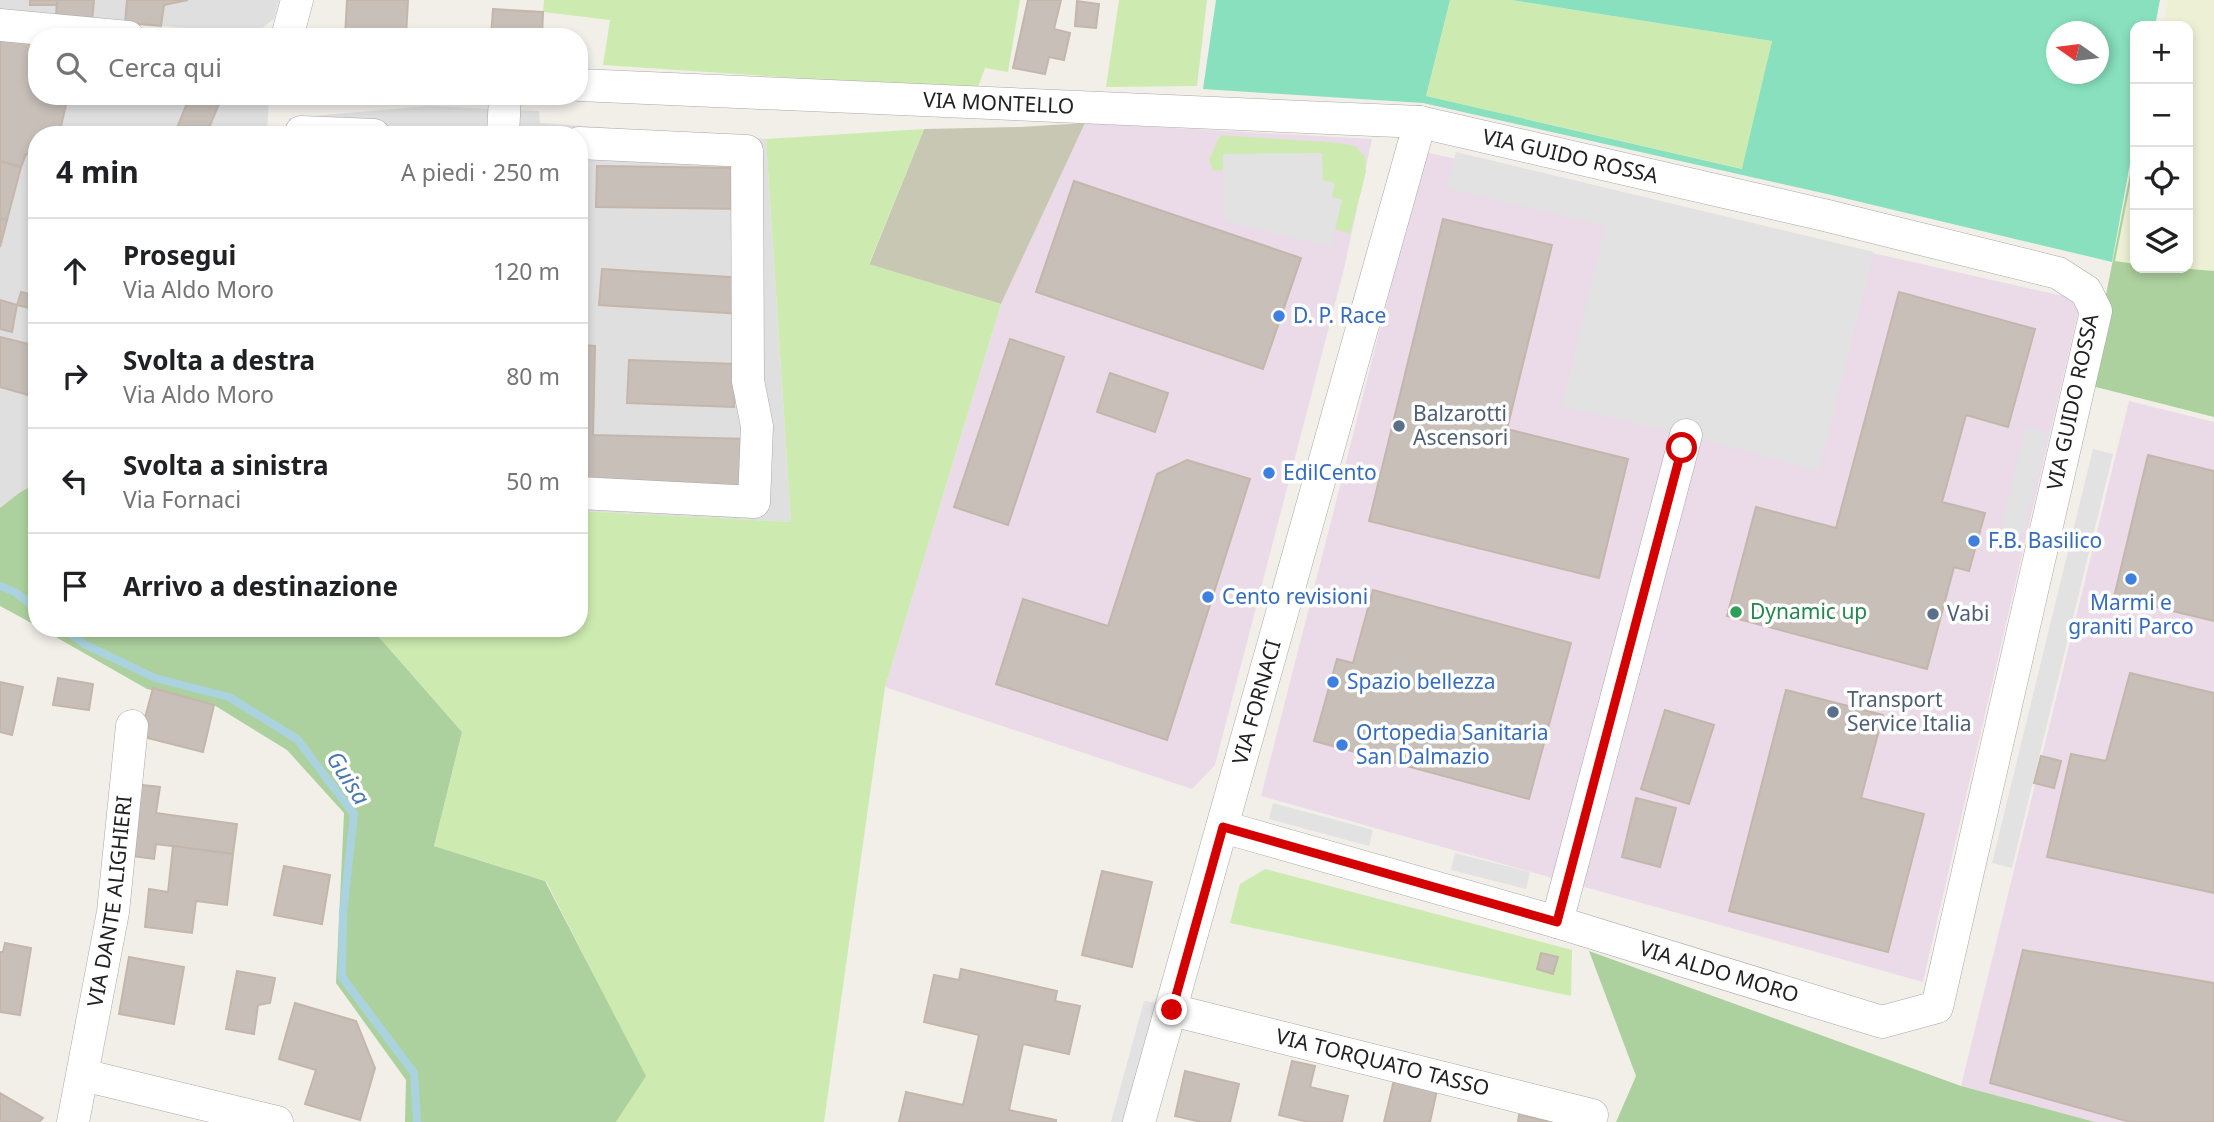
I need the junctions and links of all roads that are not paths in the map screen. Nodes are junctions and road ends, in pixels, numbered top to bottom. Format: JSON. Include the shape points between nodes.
{"nodes":[{"id":1,"x":297,"y":0,"type":"edge"},
{"id":2,"x":0,"y":25,"type":"edge"},
{"id":3,"x":32,"y":28,"type":"edge"},
{"id":4,"x":289,"y":28,"type":"edge"},
{"id":5,"x":588,"y":85,"type":"edge"},
{"id":6,"x":505,"y":105,"type":"edge"},
{"id":7,"x":1420,"y":122,"type":"junction"},
{"id":8,"x":503,"y":126,"type":"edge"},
{"id":9,"x":588,"y":144,"type":"edge"},
{"id":10,"x":1686,"y":435,"type":"dead end"},
{"id":11,"x":588,"y":493,"type":"edge"},
{"id":12,"x":131,"y":726,"type":"dead end"},
{"id":13,"x":1223,"y":827,"type":"junction"},
{"id":14,"x":1557,"y":922,"type":"junction"},
{"id":15,"x":1172,"y":1010,"type":"junction"},
{"id":16,"x":1882,"y":1022,"type":"joint"},
{"id":17,"x":83,"y":1074,"type":"junction"},
{"id":18,"x":1592,"y":1115,"type":"dead end"},
{"id":19,"x":73,"y":1122,"type":"edge"},
{"id":20,"x":277,"y":1122,"type":"edge"},
{"id":21,"x":1139,"y":1122,"type":"edge"}],
"edges":[{"from":1,"to":4,"type":"street"},
{"from":2,"to":3,"type":"street"},
{"from":5,"to":7,"type":"street","name":"VIA MONTELLO"},
{"from":6,"to":8,"type":"street"},
{"from":7,"to":13,"type":"street","name":"VIA FORNACI"},
{"from":7,"to":16,"type":"street","name":"VIA GUIDO ROSSA","via":[[2058,273],[2086,291],[2096,311],[1937,1007]]},
{"from":9,"to":11,"type":"street","via":[[747,151],[748,381],[757,426],[754,502]]},
{"from":10,"to":14,"type":"street"},
{"from":12,"to":17,"type":"street","name":"VIA DANTE ALIGHIERI","via":[[113,912]]},
{"from":13,"to":14,"type":"street","name":"VIA ALDO MORO"},
{"from":13,"to":15,"type":"street","name":"VIA FORNACI"},
{"from":14,"to":16,"type":"street","name":"VIA ALDO MORO"},
{"from":15,"to":18,"type":"street","name":"VIA TORQUATO TASSO"},
{"from":15,"to":21,"type":"street","name":"VIA FORNACI"},
{"from":17,"to":19,"type":"street","name":"VIA DANTE ALIGHIERI"},
{"from":17,"to":20,"type":"street"}]}
